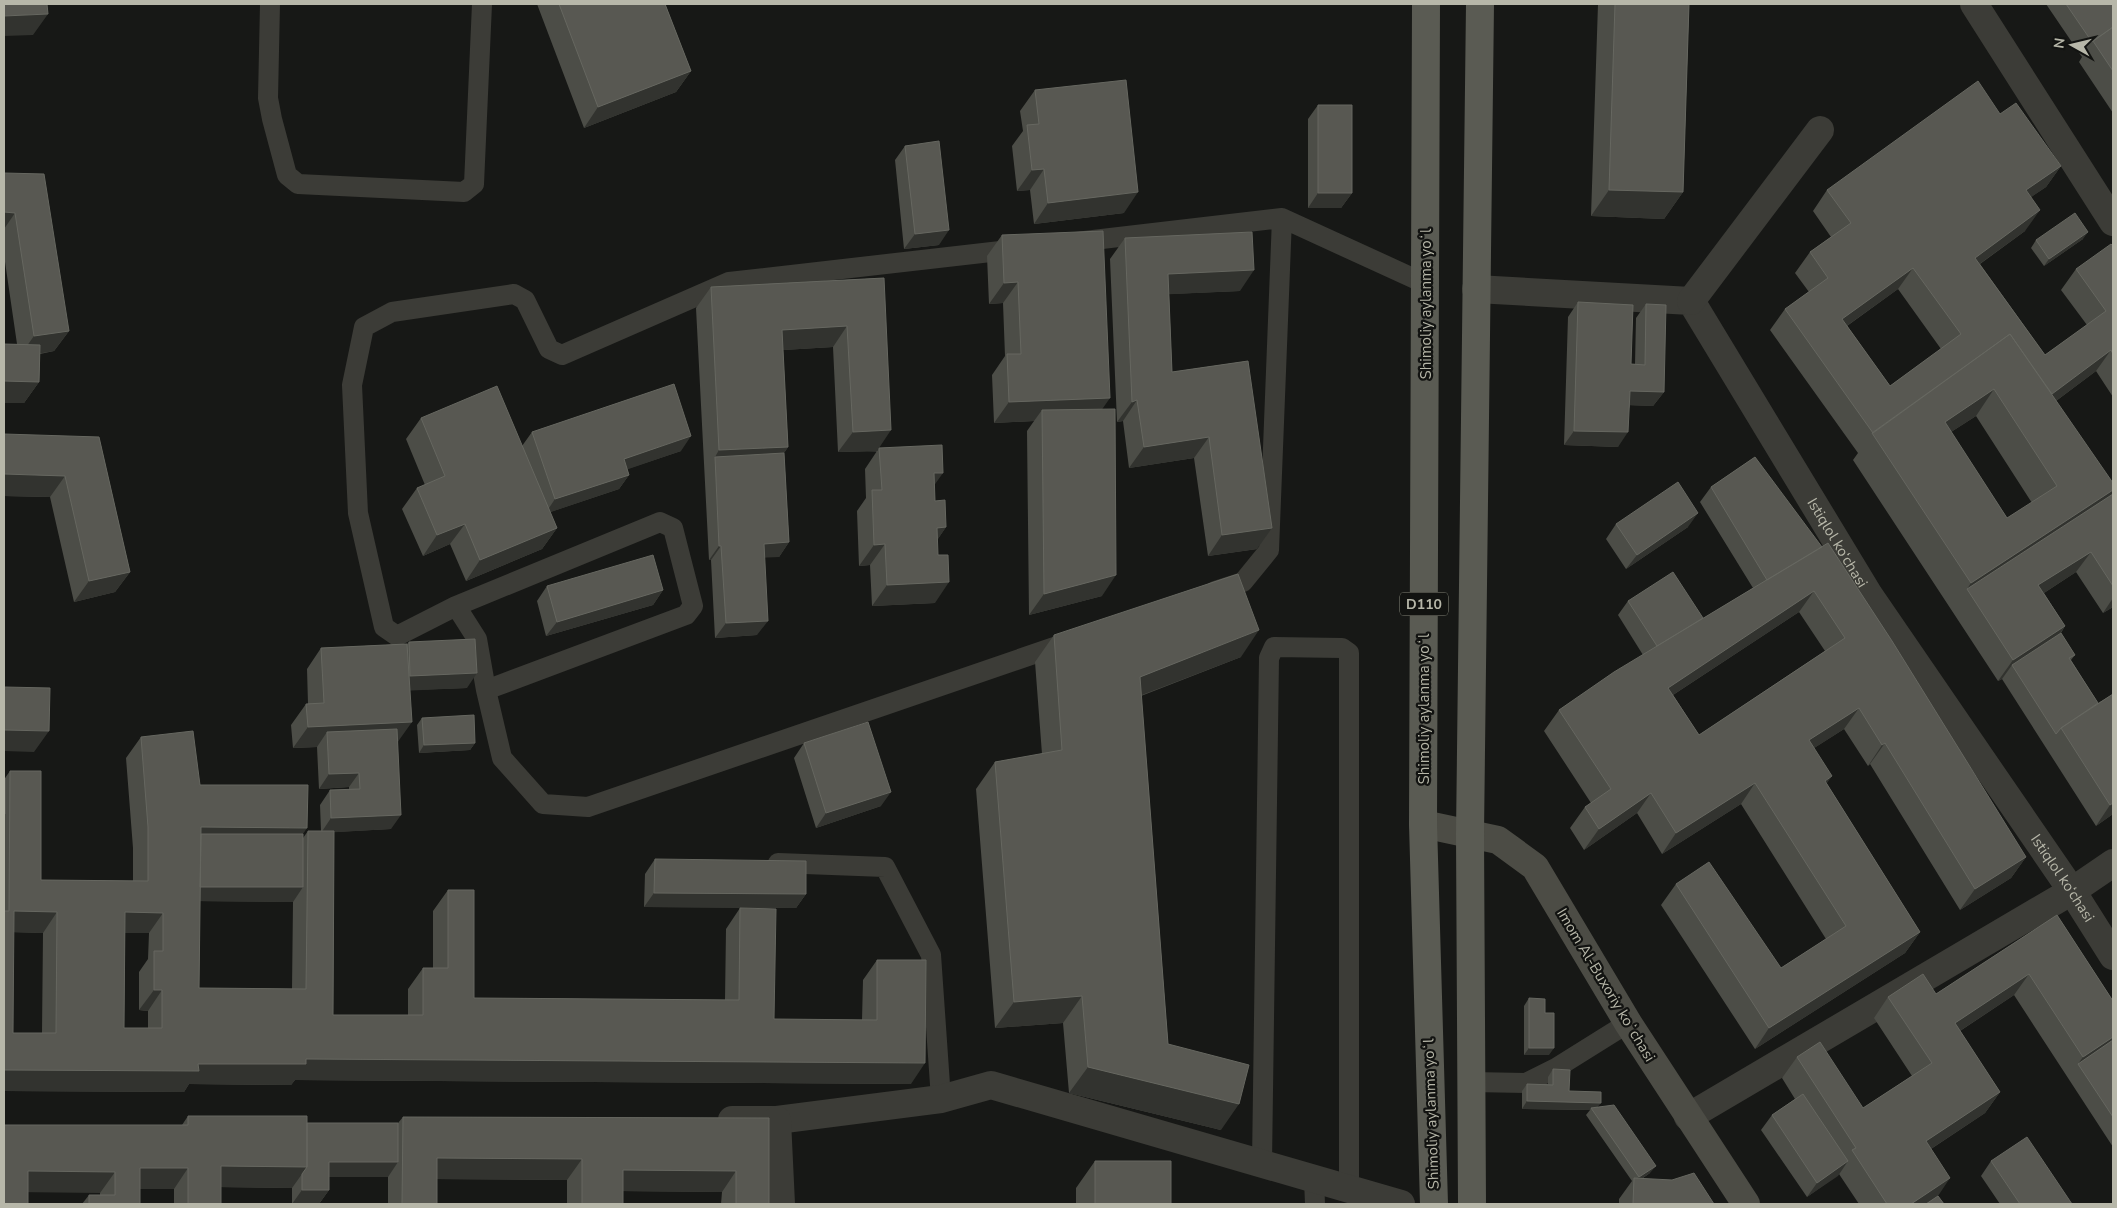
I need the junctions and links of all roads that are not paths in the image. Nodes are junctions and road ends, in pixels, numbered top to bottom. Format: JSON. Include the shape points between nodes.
{"nodes":[{"id":1,"x":270,"y":4,"type":"edge"},
{"id":2,"x":482,"y":4,"type":"edge"},
{"id":3,"x":1426,"y":4,"type":"edge"},
{"id":4,"x":1480,"y":4,"type":"edge"},
{"id":5,"x":1974,"y":4,"type":"edge"},
{"id":6,"x":1820,"y":130,"type":"dead end"},
{"id":7,"x":1282,"y":218,"type":"junction"},
{"id":8,"x":2113,"y":222,"type":"edge"},
{"id":9,"x":1055,"y":245,"type":"edge"},
{"id":10,"x":1035,"y":247,"type":"edge"},
{"id":11,"x":1426,"y":284,"type":"junction"},
{"id":12,"x":1476,"y":289,"type":"junction"},
{"id":13,"x":1691,"y":301,"type":"junction"},
{"id":14,"x":1196,"y":598,"type":"edge"},
{"id":15,"x":456,"y":606,"type":"junction"},
{"id":16,"x":1084,"y":636,"type":"edge"},
{"id":17,"x":486,"y":690,"type":"junction"},
{"id":18,"x":1423,"y":824,"type":"junction"},
{"id":19,"x":1470,"y":834,"type":"junction"},
{"id":20,"x":760,"y":862,"type":"edge"},
{"id":21,"x":2113,"y":863,"type":"edge"},
{"id":22,"x":2072,"y":891,"type":"junction"},
{"id":23,"x":2113,"y":956,"type":"edge"},
{"id":24,"x":1628,"y":1023,"type":"junction"},
{"id":25,"x":1471,"y":1082,"type":"junction"},
{"id":26,"x":942,"y":1099,"type":"junction"},
{"id":27,"x":1688,"y":1117,"type":"junction"},
{"id":28,"x":777,"y":1120,"type":"junction"},
{"id":29,"x":708,"y":1121,"type":"edge"},
{"id":30,"x":1262,"y":1163,"type":"junction"},
{"id":31,"x":1349,"y":1189,"type":"junction"},
{"id":32,"x":1314,"y":1192,"type":"edge"},
{"id":33,"x":781,"y":1204,"type":"edge"},
{"id":34,"x":1401,"y":1204,"type":"edge"},
{"id":35,"x":1434,"y":1204,"type":"edge"},
{"id":36,"x":1472,"y":1204,"type":"edge"},
{"id":37,"x":1746,"y":1204,"type":"edge"}],
"edges":[{"from":1,"to":2,"type":"lane","via":[[268,98],[287,174],[298,184],[464,192],[474,184]]},
{"from":3,"to":11,"type":"main road","name":"Shimoliy aylanma yoʻl","number":"D110"},
{"from":4,"to":12,"type":"main road"},
{"from":5,"to":8,"type":"street"},
{"from":6,"to":13,"type":"street"},
{"from":7,"to":9,"type":"lane"},
{"from":7,"to":11,"type":"lane"},
{"from":7,"to":14,"type":"lane","via":[[1269,550],[1243,582]]},
{"from":10,"to":15,"type":"lane","via":[[729,282],[562,355],[549,349],[525,300],[514,294],[392,312],[364,327],[352,385],[358,513],[384,627],[397,636]]},
{"from":11,"to":18,"type":"main road","name":"Shimoliy aylanma yoʻl","number":"D110"},
{"from":12,"to":13,"type":"street"},
{"from":12,"to":19,"type":"main road"},
{"from":13,"to":22,"type":"street","name":"Istiqlol ko‘chasi","via":[[1869,595]]},
{"from":15,"to":17,"type":"lane","via":[[477,639]]},
{"from":15,"to":17,"type":"lane","via":[[660,522],[673,528],[693,606],[686,615]]},
{"from":16,"to":17,"type":"lane","via":[[588,807],[543,804],[502,758]]},
{"from":18,"to":19,"type":"street","name":"Imom Al-Buxoriy koʻchasi"},
{"from":18,"to":35,"type":"main road","name":"Shimoliy aylanma yoʻl","number":"D110"},
{"from":19,"to":24,"type":"street","name":"Imom Al-Buxoriy koʻchasi","via":[[1498,840],[1535,867]]},
{"from":19,"to":25,"type":"main road"},
{"from":20,"to":26,"type":"lane","via":[[885,867],[931,955]]},
{"from":21,"to":22,"type":"street"},
{"from":22,"to":23,"type":"street","name":"Istiqlol ko‘chasi"},
{"from":22,"to":27,"type":"street"},
{"from":24,"to":25,"type":"lane","via":[[1526,1083]]},
{"from":24,"to":27,"type":"street","name":"Imom Al-Buxoriy koʻchasi"},
{"from":25,"to":36,"type":"main road"},
{"from":26,"to":28,"type":"street"},
{"from":26,"to":30,"type":"street","via":[[991,1086]]},
{"from":27,"to":37,"type":"street","name":"Imom Al-Buxoriy koʻchasi"},
{"from":28,"to":29,"type":"street"},
{"from":28,"to":33,"type":"street"},
{"from":30,"to":31,"type":"lane","via":[[1269,658],[1274,648],[1342,648],[1349,653]]},
{"from":30,"to":32,"type":"street"},
{"from":31,"to":32,"type":"street"},
{"from":31,"to":34,"type":"street"}]}
